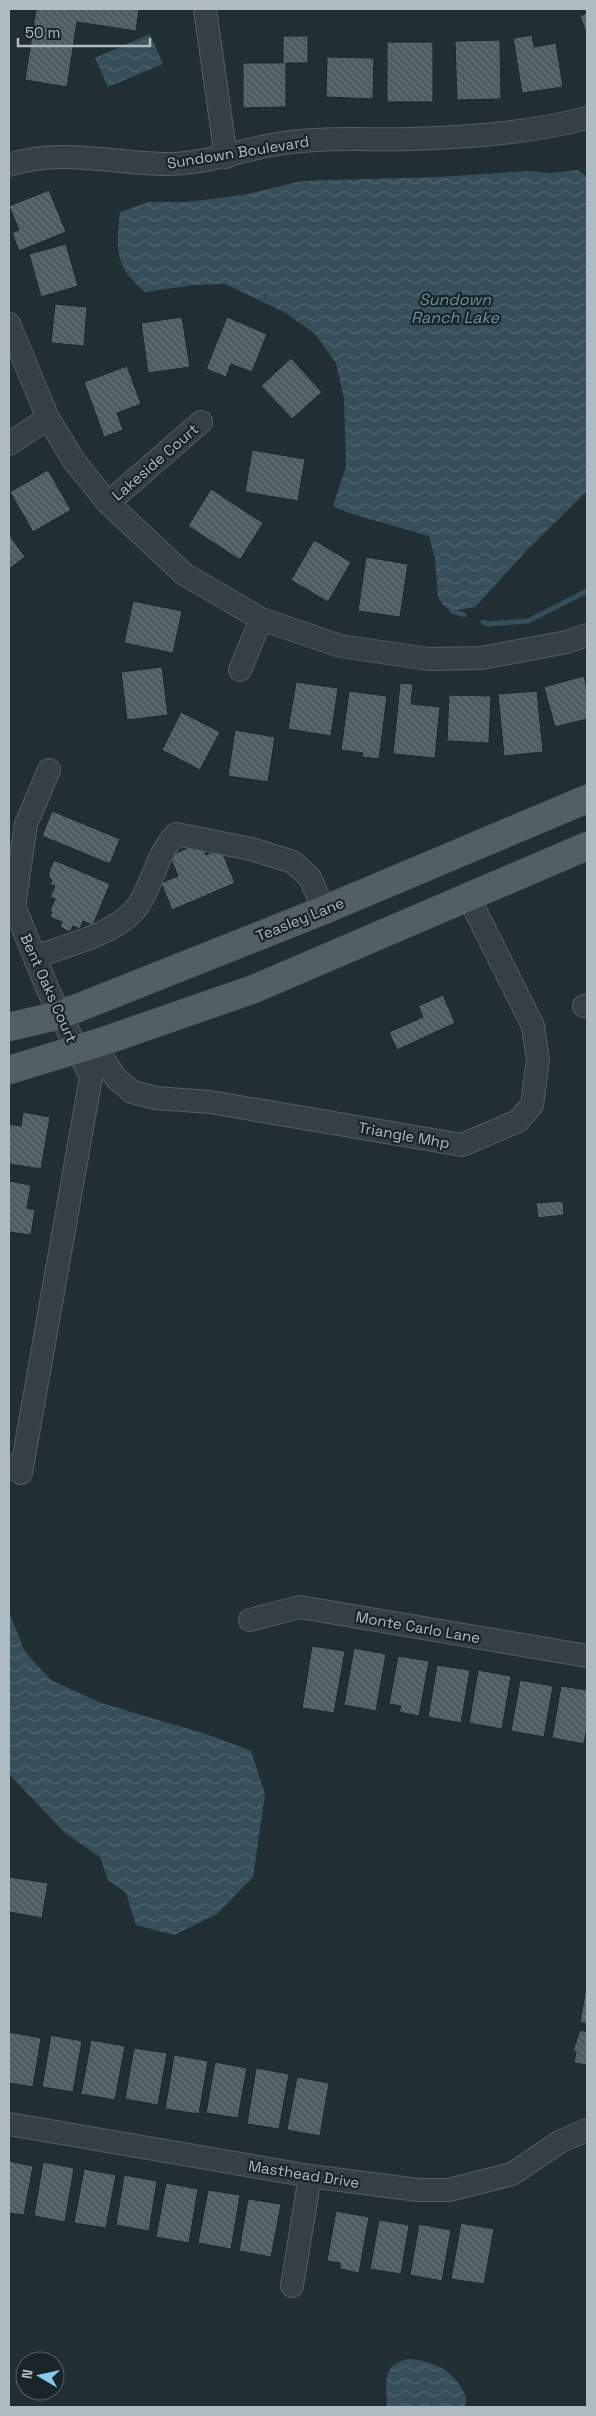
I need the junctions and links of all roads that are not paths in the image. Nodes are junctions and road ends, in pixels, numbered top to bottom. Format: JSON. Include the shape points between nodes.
{"nodes":[{"id":1,"x":205,"y":9,"type":"edge"},
{"id":2,"x":587,"y":118,"type":"edge"},
{"id":3,"x":226,"y":157,"type":"junction"},
{"id":4,"x":10,"y":161,"type":"edge"},
{"id":5,"x":9,"y":324,"type":"edge"},
{"id":6,"x":48,"y":418,"type":"junction"},
{"id":7,"x":201,"y":422,"type":"dead end"},
{"id":8,"x":9,"y":444,"type":"edge"},
{"id":9,"x":108,"y":503,"type":"junction"},
{"id":10,"x":261,"y":619,"type":"junction"},
{"id":11,"x":587,"y":634,"type":"edge"},
{"id":12,"x":240,"y":670,"type":"dead end"},
{"id":13,"x":49,"y":770,"type":"dead end"},
{"id":14,"x":587,"y":799,"type":"edge"},
{"id":15,"x":587,"y":846,"type":"edge"},
{"id":16,"x":468,"y":896,"type":"junction"},
{"id":17,"x":10,"y":904,"type":"edge"},
{"id":18,"x":324,"y":910,"type":"junction"},
{"id":19,"x":35,"y":957,"type":"junction"},
{"id":20,"x":60,"y":1015,"type":"junction"},
{"id":21,"x":9,"y":1027,"type":"edge"},
{"id":22,"x":89,"y":1046,"type":"junction"},
{"id":23,"x":9,"y":1070,"type":"edge"},
{"id":24,"x":9,"y":1466,"type":"edge"},
{"id":25,"x":250,"y":1620,"type":"dead end"},
{"id":26,"x":587,"y":1656,"type":"edge"},
{"id":27,"x":9,"y":2124,"type":"edge"},
{"id":28,"x":587,"y":2130,"type":"edge"},
{"id":29,"x":310,"y":2176,"type":"junction"},
{"id":30,"x":292,"y":2286,"type":"dead end"}],
"edges":[{"from":1,"to":3,"type":"street"},
{"from":2,"to":3,"type":"street","name":"Sundown Boulevard","via":[[499,134],[318,140],[271,145]]},
{"from":3,"to":4,"type":"street","name":"Sundown Boulevard","via":[[164,164],[55,158]]},
{"from":5,"to":6,"type":"street"},
{"from":6,"to":8,"type":"street"},
{"from":6,"to":9,"type":"street","via":[[74,461]]},
{"from":7,"to":9,"type":"street","name":"Lakeside Court"},
{"from":9,"to":10,"type":"street","via":[[184,574]]},
{"from":10,"to":11,"type":"street","via":[[340,646],[429,659],[481,658],[567,642]]},
{"from":10,"to":12,"type":"street"},
{"from":13,"to":17,"type":"street","via":[[26,824]]},
{"from":14,"to":18,"type":"main road","name":"Teasley Lane"},
{"from":15,"to":16,"type":"main road"},
{"from":16,"to":22,"type":"main road","via":[[254,989]]},
{"from":16,"to":22,"type":"street","name":"Triangle Mhp","via":[[532,1026],[538,1059],[532,1104],[518,1121],[462,1145],[132,1092]]},
{"from":17,"to":19,"type":"street","name":"Bent Oaks Court"},
{"from":18,"to":19,"type":"street","via":[[310,878],[293,862],[251,849],[176,834],[165,846],[140,902],[125,920],[96,936]]},
{"from":18,"to":20,"type":"main road","name":"Teasley Lane"},
{"from":19,"to":20,"type":"street","name":"Bent Oaks Court"},
{"from":20,"to":21,"type":"main road","name":"Teasley Lane"},
{"from":20,"to":22,"type":"street","name":"Bent Oaks Court"},
{"from":22,"to":23,"type":"main road"},
{"from":22,"to":24,"type":"street","via":[[91,1077],[22,1473]]},
{"from":25,"to":26,"type":"street","name":"Monte Carlo Lane","via":[[300,1607]]},
{"from":27,"to":29,"type":"street","name":"Masthead Drive"},
{"from":28,"to":29,"type":"street","name":"Masthead Drive","via":[[561,2141],[512,2174],[449,2190],[387,2187]]},
{"from":29,"to":30,"type":"street"}]}
